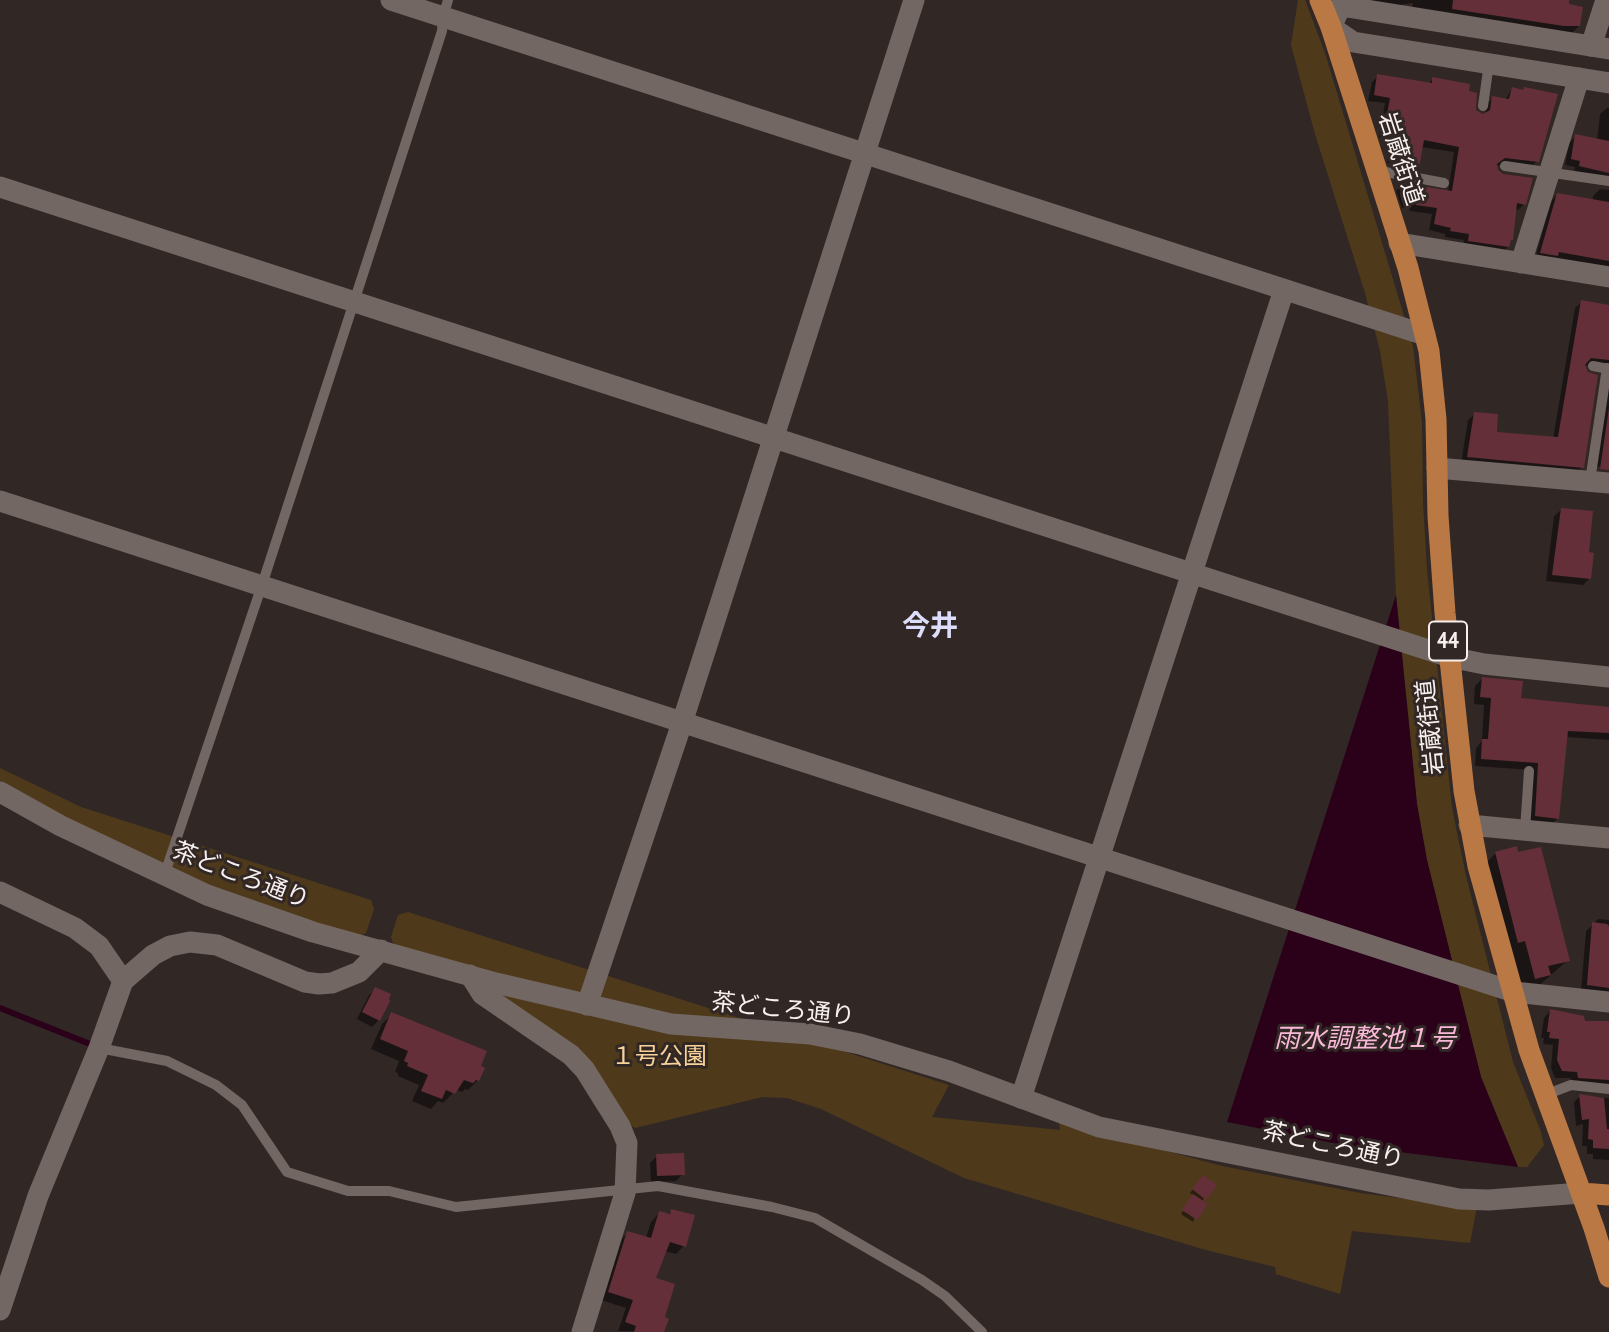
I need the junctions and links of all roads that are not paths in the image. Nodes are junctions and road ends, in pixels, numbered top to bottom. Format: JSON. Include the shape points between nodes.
{"nodes":[{"id":1,"x":391,"y":0,"type":"edge"},
{"id":2,"x":914,"y":0,"type":"edge"},
{"id":3,"x":1320,"y":0,"type":"edge"},
{"id":4,"x":1606,"y":0,"type":"edge"},
{"id":5,"x":445,"y":8,"type":"edge"},
{"id":6,"x":1331,"y":27,"type":"junction"},
{"id":7,"x":1600,"y":48,"type":"edge"},
{"id":8,"x":1489,"y":63,"type":"junction"},
{"id":9,"x":1579,"y":78,"type":"junction"},
{"id":10,"x":1609,"y":83,"type":"edge"},
{"id":11,"x":1483,"y":106,"type":"dead end"},
{"id":12,"x":864,"y":153,"type":"junction"},
{"id":13,"x":1505,"y":166,"type":"dead end"},
{"id":14,"x":1375,"y":170,"type":"junction"},
{"id":15,"x":1550,"y":172,"type":"junction"},
{"id":16,"x":1609,"y":181,"type":"edge"},
{"id":17,"x":1444,"y":183,"type":"dead end"},
{"id":18,"x":0,"y":187,"type":"edge"},
{"id":19,"x":1399,"y":243,"type":"junction"},
{"id":20,"x":1521,"y":263,"type":"junction"},
{"id":21,"x":1609,"y":277,"type":"edge"},
{"id":22,"x":1284,"y":290,"type":"junction"},
{"id":23,"x":352,"y":301,"type":"junction"},
{"id":24,"x":1425,"y":335,"type":"junction"},
{"id":25,"x":1593,"y":366,"type":"dead end"},
{"id":26,"x":1608,"y":368,"type":"edge"},
{"id":27,"x":772,"y":438,"type":"junction"},
{"id":28,"x":1437,"y":468,"type":"junction"},
{"id":29,"x":1599,"y":482,"type":"edge"},
{"id":30,"x":0,"y":501,"type":"edge"},
{"id":31,"x":1193,"y":573,"type":"junction"},
{"id":32,"x":261,"y":586,"type":"junction"},
{"id":33,"x":1450,"y":657,"type":"junction"},
{"id":34,"x":1609,"y":677,"type":"edge"},
{"id":35,"x":682,"y":723,"type":"junction"},
{"id":36,"x":1529,"y":771,"type":"dead end"},
{"id":37,"x":0,"y":792,"type":"edge"},
{"id":38,"x":1469,"y":825,"type":"junction"},
{"id":39,"x":1525,"y":830,"type":"junction"},
{"id":40,"x":1609,"y":838,"type":"edge"},
{"id":41,"x":1101,"y":856,"type":"junction"},
{"id":42,"x":164,"y":876,"type":"junction"},
{"id":43,"x":0,"y":892,"type":"edge"},
{"id":44,"x":381,"y":950,"type":"junction"},
{"id":45,"x":470,"y":975,"type":"junction"},
{"id":46,"x":123,"y":981,"type":"junction"},
{"id":47,"x":1514,"y":992,"type":"junction"},
{"id":48,"x":1609,"y":1002,"type":"edge"},
{"id":49,"x":587,"y":1005,"type":"junction"},
{"id":50,"x":99,"y":1048,"type":"junction"},
{"id":51,"x":1609,"y":1089,"type":"edge"},
{"id":52,"x":1545,"y":1095,"type":"junction"},
{"id":53,"x":1021,"y":1098,"type":"junction"},
{"id":54,"x":625,"y":1188,"type":"junction"},
{"id":55,"x":1581,"y":1193,"type":"junction"},
{"id":56,"x":1609,"y":1195,"type":"edge"},
{"id":57,"x":1609,"y":1277,"type":"edge"},
{"id":58,"x":0,"y":1310,"type":"edge"},
{"id":59,"x":582,"y":1332,"type":"edge"},
{"id":60,"x":982,"y":1332,"type":"edge"}],
"edges":[{"from":1,"to":5,"type":"street"},
{"from":2,"to":12,"type":"street"},
{"from":3,"to":6,"type":"main road","name":"岩蔵街道","number":"44"},
{"from":4,"to":7,"type":"street"},
{"from":5,"to":12,"type":"street"},
{"from":5,"to":23,"type":"lane","via":[[442,31]]},
{"from":6,"to":7,"type":"street","via":[[1341,6]]},
{"from":6,"to":8,"type":"street","via":[[1353,42]]},
{"from":6,"to":14,"type":"main road","name":"岩蔵街道","number":"44"},
{"from":8,"to":9,"type":"street"},
{"from":8,"to":11,"type":"lane"},
{"from":9,"to":10,"type":"street"},
{"from":9,"to":15,"type":"street"},
{"from":12,"to":22,"type":"street"},
{"from":12,"to":27,"type":"street"},
{"from":13,"to":15,"type":"lane"},
{"from":14,"to":17,"type":"lane"},
{"from":14,"to":19,"type":"main road","name":"岩蔵街道","number":"44"},
{"from":15,"to":16,"type":"lane"},
{"from":15,"to":20,"type":"street"},
{"from":18,"to":23,"type":"street"},
{"from":19,"to":20,"type":"street"},
{"from":19,"to":24,"type":"main road","name":"岩蔵街道","number":"44"},
{"from":20,"to":21,"type":"street"},
{"from":22,"to":24,"type":"street"},
{"from":22,"to":31,"type":"street"},
{"from":23,"to":27,"type":"street"},
{"from":23,"to":32,"type":"lane"},
{"from":24,"to":28,"type":"main road","name":"岩蔵街道","number":"44","via":[[1434,394]]},
{"from":25,"to":26,"type":"lane"},
{"from":26,"to":29,"type":"lane"},
{"from":27,"to":31,"type":"street"},
{"from":27,"to":35,"type":"street"},
{"from":28,"to":29,"type":"street"},
{"from":28,"to":33,"type":"main road","name":"岩蔵街道","number":"44"},
{"from":30,"to":32,"type":"street"},
{"from":31,"to":33,"type":"street"},
{"from":31,"to":41,"type":"street"},
{"from":32,"to":35,"type":"street"},
{"from":32,"to":42,"type":"lane"},
{"from":33,"to":34,"type":"street"},
{"from":33,"to":38,"type":"main road","name":"岩蔵街道","number":"44"},
{"from":35,"to":41,"type":"street"},
{"from":35,"to":49,"type":"street"},
{"from":36,"to":39,"type":"lane"},
{"from":37,"to":42,"type":"street","name":"茶どころ通り"},
{"from":38,"to":39,"type":"street"},
{"from":38,"to":47,"type":"main road","name":"岩蔵街道","number":"44"},
{"from":39,"to":40,"type":"street"},
{"from":41,"to":47,"type":"street"},
{"from":41,"to":53,"type":"street"},
{"from":42,"to":44,"type":"street","name":"茶どころ通り","via":[[300,928]]},
{"from":43,"to":46,"type":"street","via":[[75,928],[99,946]]},
{"from":44,"to":45,"type":"street","name":"茶どころ通り"},
{"from":44,"to":46,"type":"street","via":[[359,972],[318,985],[217,945],[190,942],[153,955]]},
{"from":45,"to":49,"type":"street","name":"茶どころ通り"},
{"from":45,"to":54,"type":"street","via":[[482,993],[585,1070],[627,1143]]},
{"from":46,"to":50,"type":"street"},
{"from":47,"to":48,"type":"street"},
{"from":47,"to":52,"type":"main road","name":"岩蔵街道","number":"44"},
{"from":49,"to":53,"type":"street","name":"茶どころ通り","via":[[671,1024],[830,1037],[913,1059]]},
{"from":50,"to":54,"type":"lane","via":[[167,1061],[216,1085],[242,1105],[287,1172],[348,1191],[389,1191],[456,1207]]},
{"from":50,"to":58,"type":"street","via":[[38,1196]]},
{"from":51,"to":52,"type":"lane","via":[[1571,1085]]},
{"from":52,"to":55,"type":"main road","name":"岩蔵街道","number":"44"},
{"from":53,"to":55,"type":"street","name":"茶どころ通り","via":[[1123,1133],[1444,1196],[1497,1199]]},
{"from":54,"to":59,"type":"street"},
{"from":54,"to":60,"type":"lane","via":[[674,1187],[815,1219],[945,1296]]},
{"from":55,"to":56,"type":"main road"},
{"from":55,"to":57,"type":"main road","name":"岩蔵街道","number":"44"}]}
